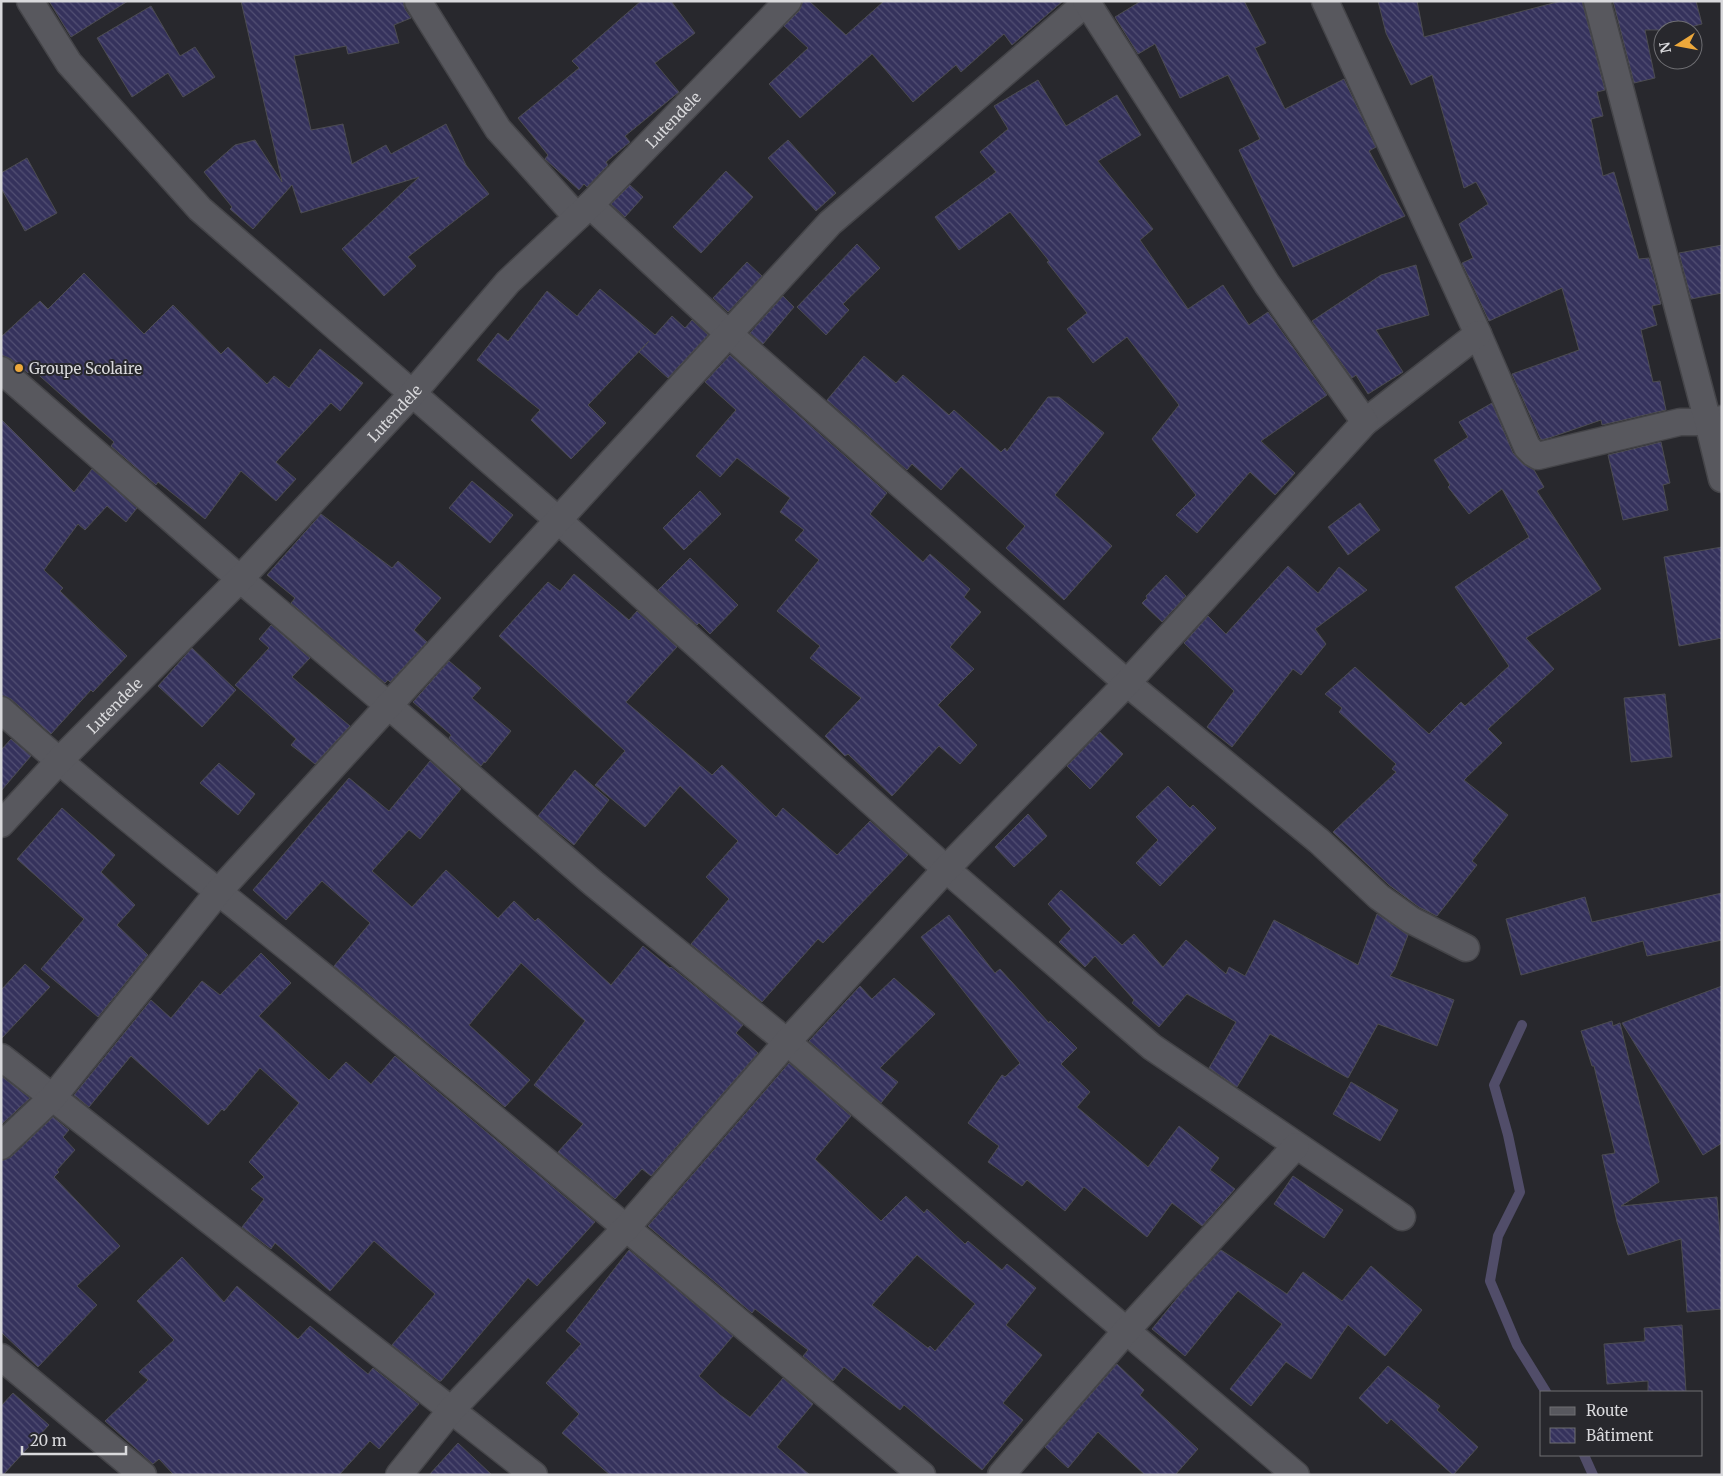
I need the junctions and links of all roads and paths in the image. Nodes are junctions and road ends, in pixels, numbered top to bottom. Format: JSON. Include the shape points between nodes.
{"nodes":[{"id":1,"x":30,"y":1,"type":"edge"},
{"id":2,"x":418,"y":1,"type":"edge"},
{"id":3,"x":788,"y":1,"type":"edge"},
{"id":4,"x":1325,"y":1,"type":"edge"},
{"id":5,"x":1597,"y":1,"type":"edge"},
{"id":6,"x":1087,"y":2,"type":"edge"},
{"id":7,"x":584,"y":211,"type":"junction"},
{"id":8,"x":729,"y":334,"type":"junction"},
{"id":9,"x":1478,"y":334,"type":"junction"},
{"id":10,"x":1,"y":370,"type":"edge"},
{"id":11,"x":412,"y":394,"type":"junction"},
{"id":12,"x":1715,"y":420,"type":"edge"},
{"id":13,"x":1365,"y":422,"type":"junction"},
{"id":14,"x":1722,"y":480,"type":"edge"},
{"id":15,"x":558,"y":520,"type":"junction"},
{"id":16,"x":240,"y":579,"type":"junction"},
{"id":17,"x":1126,"y":683,"type":"junction"},
{"id":18,"x":388,"y":705,"type":"junction"},
{"id":19,"x":1,"y":710,"type":"edge"},
{"id":20,"x":59,"y":761,"type":"junction"},
{"id":21,"x":1,"y":824,"type":"edge"},
{"id":22,"x":946,"y":869,"type":"junction"},
{"id":23,"x":219,"y":891,"type":"junction"},
{"id":24,"x":1466,"y":948,"type":"dead end"},
{"id":25,"x":787,"y":1042,"type":"junction"},
{"id":26,"x":1,"y":1057,"type":"edge"},
{"id":27,"x":53,"y":1097,"type":"junction"},
{"id":28,"x":1,"y":1146,"type":"edge"},
{"id":29,"x":1296,"y":1146,"type":"junction"},
{"id":30,"x":1402,"y":1217,"type":"dead end"},
{"id":31,"x":626,"y":1228,"type":"junction"},
{"id":32,"x":1126,"y":1331,"type":"junction"},
{"id":33,"x":1,"y":1357,"type":"edge"},
{"id":34,"x":452,"y":1409,"type":"junction"},
{"id":35,"x":143,"y":1475,"type":"edge"},
{"id":36,"x":399,"y":1475,"type":"edge"},
{"id":37,"x":534,"y":1475,"type":"edge"},
{"id":38,"x":922,"y":1475,"type":"edge"},
{"id":39,"x":1001,"y":1475,"type":"edge"},
{"id":40,"x":1296,"y":1475,"type":"edge"}],
"edges":[{"from":1,"to":11,"type":"street","via":[[69,63],[200,209]]},
{"from":2,"to":7,"type":"street","via":[[498,130]]},
{"from":3,"to":7,"type":"street","name":"Lutendele"},
{"from":4,"to":9,"type":"street"},
{"from":5,"to":12,"type":"street"},
{"from":6,"to":8,"type":"street","via":[[830,223]]},
{"from":6,"to":13,"type":"street","via":[[1267,284]]},
{"from":7,"to":8,"type":"street"},
{"from":7,"to":11,"type":"street","name":"Lutendele","via":[[508,282]]},
{"from":8,"to":15,"type":"street"},
{"from":8,"to":17,"type":"street"},
{"from":9,"to":12,"type":"street","via":[[1527,447],[1538,456],[1680,422]]},
{"from":9,"to":13,"type":"street"},
{"from":10,"to":16,"type":"street"},
{"from":11,"to":15,"type":"street"},
{"from":11,"to":16,"type":"street","name":"Lutendele"},
{"from":12,"to":14,"type":"street"},
{"from":13,"to":17,"type":"street"},
{"from":15,"to":18,"type":"street"},
{"from":15,"to":22,"type":"street"},
{"from":16,"to":18,"type":"street"},
{"from":16,"to":20,"type":"street","name":"Lutendele"},
{"from":17,"to":22,"type":"street"},
{"from":17,"to":24,"type":"street","via":[[1319,841],[1379,897],[1411,920]]},
{"from":18,"to":23,"type":"street"},
{"from":18,"to":25,"type":"street","via":[[593,883]]},
{"from":19,"to":20,"type":"street"},
{"from":20,"to":21,"type":"street","name":"Lutendele"},
{"from":20,"to":23,"type":"street"},
{"from":22,"to":25,"type":"street"},
{"from":22,"to":29,"type":"street","via":[[1152,1047]]},
{"from":23,"to":27,"type":"street"},
{"from":23,"to":31,"type":"street"},
{"from":25,"to":31,"type":"street"},
{"from":25,"to":32,"type":"street"},
{"from":26,"to":27,"type":"street"},
{"from":27,"to":28,"type":"street"},
{"from":27,"to":34,"type":"street"},
{"from":29,"to":30,"type":"street"},
{"from":29,"to":32,"type":"street"},
{"from":31,"to":34,"type":"street"},
{"from":31,"to":38,"type":"street"},
{"from":32,"to":39,"type":"street"},
{"from":32,"to":40,"type":"street"},
{"from":33,"to":35,"type":"street"},
{"from":34,"to":36,"type":"street"},
{"from":34,"to":37,"type":"street"}]}
